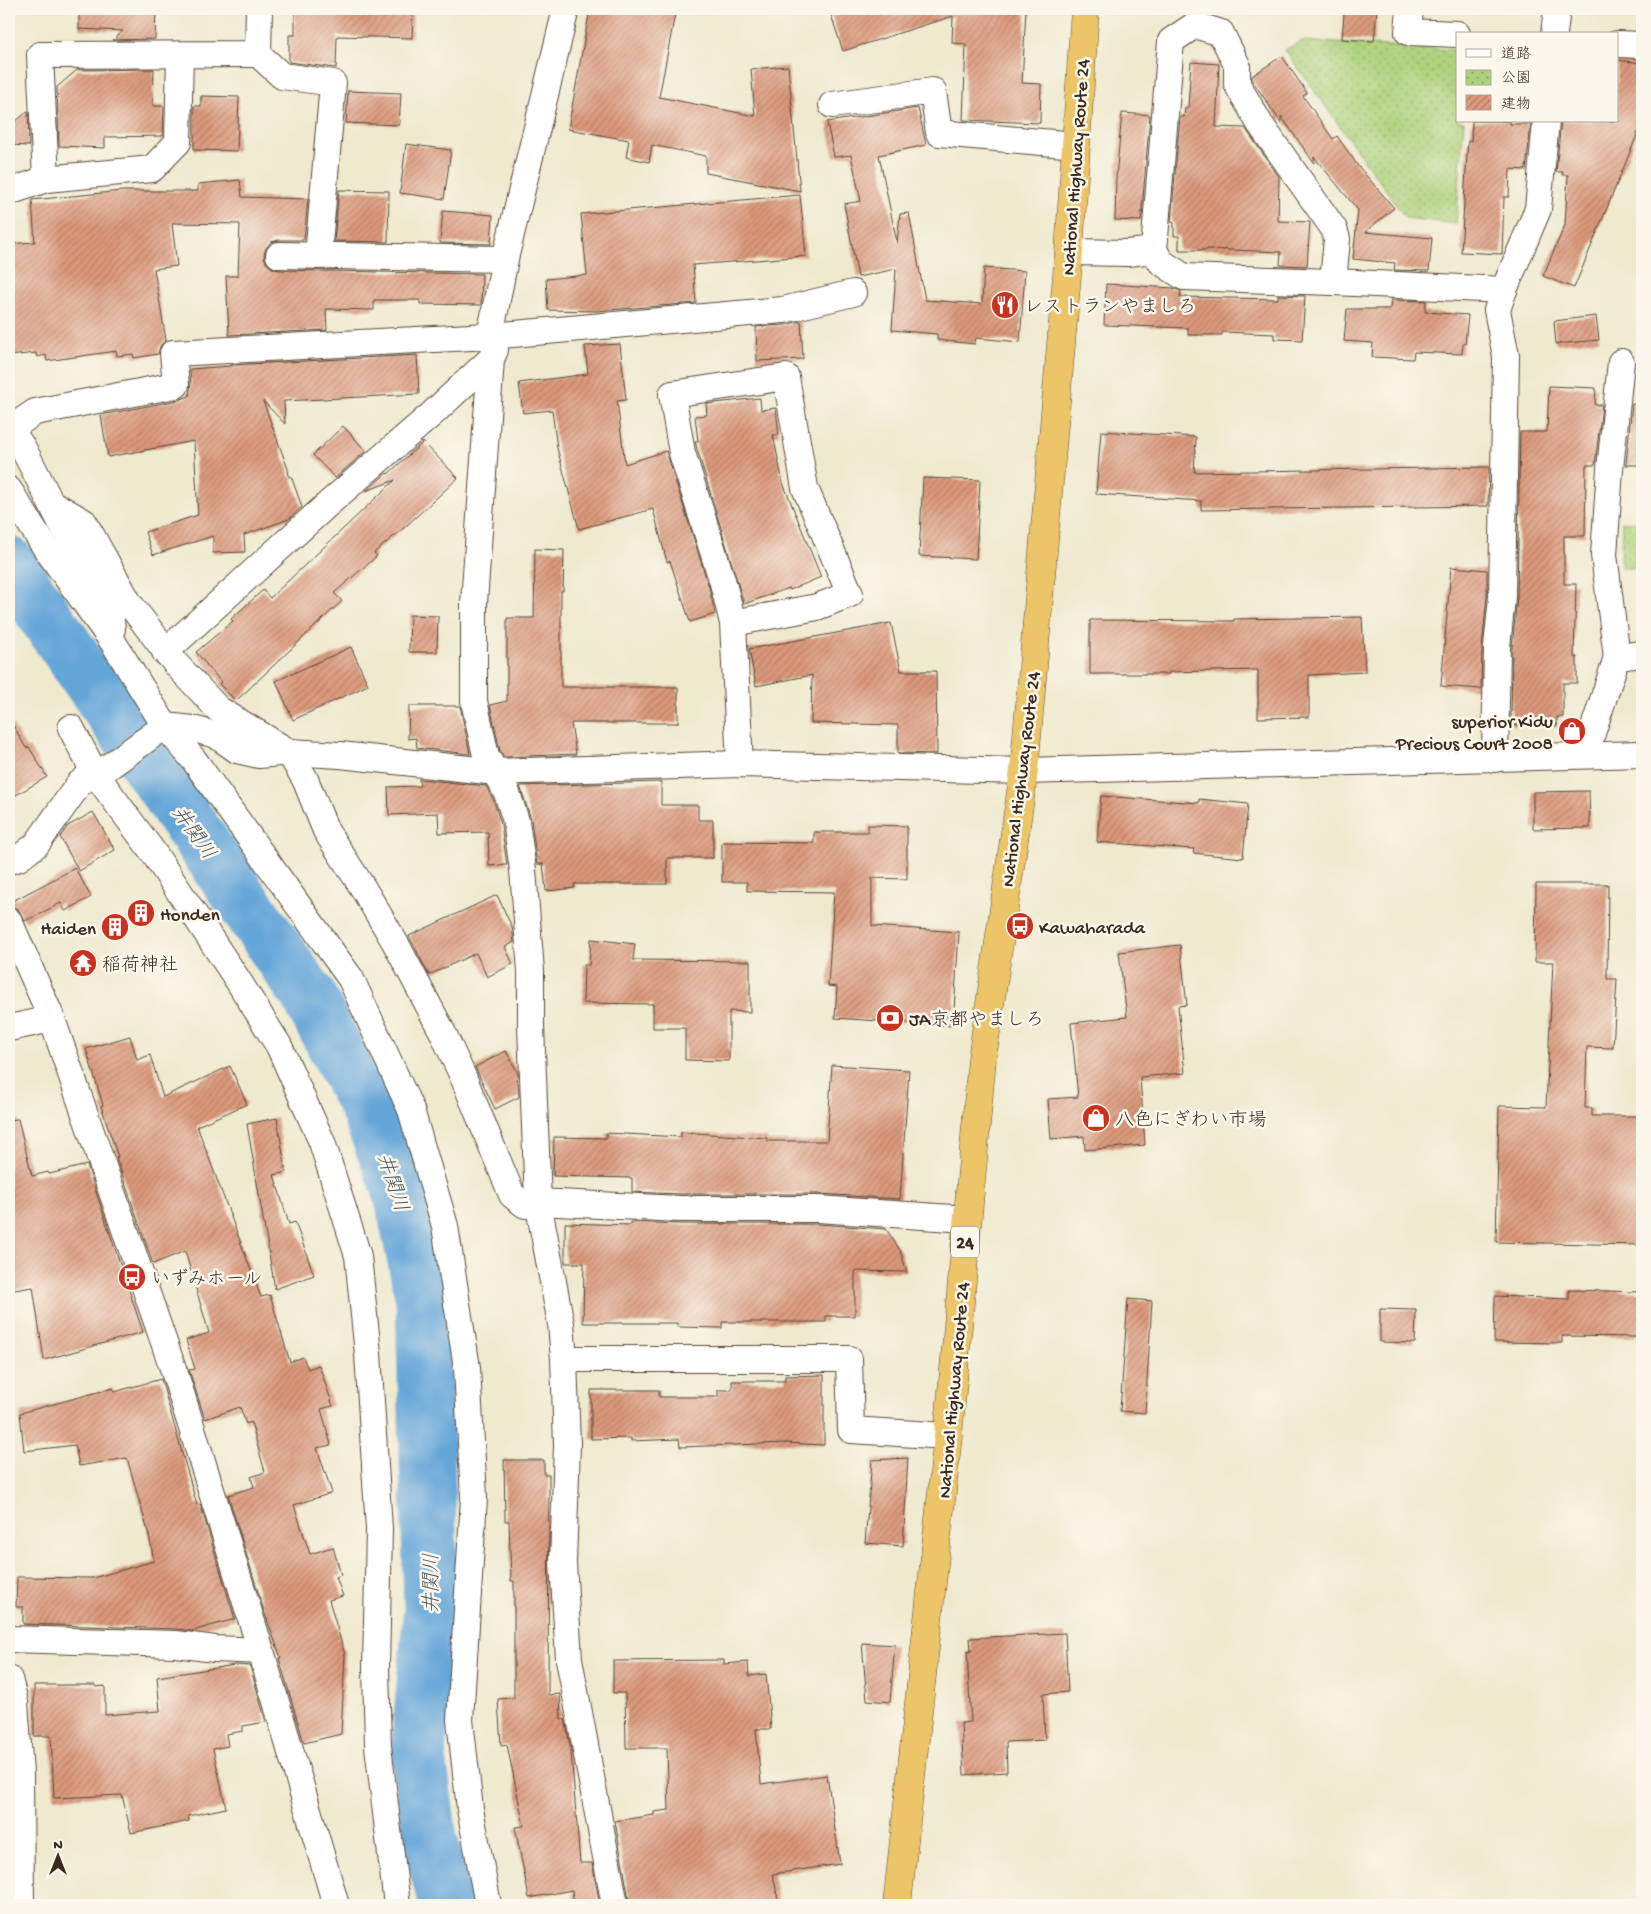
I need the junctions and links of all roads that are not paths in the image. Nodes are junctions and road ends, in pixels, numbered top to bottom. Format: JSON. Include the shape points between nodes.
{"nodes":[{"id":1,"x":259,"y":9,"type":"edge"},
{"id":2,"x":566,"y":9,"type":"edge"},
{"id":3,"x":1085,"y":9,"type":"edge"},
{"id":4,"x":1410,"y":9,"type":"edge"},
{"id":5,"x":1557,"y":9,"type":"edge"},
{"id":6,"x":1554,"y":32,"type":"edge"},
{"id":7,"x":1456,"y":34,"type":"edge"},
{"id":8,"x":1618,"y":44,"type":"edge"},
{"id":9,"x":1642,"y":46,"type":"edge"},
{"id":10,"x":258,"y":54,"type":"junction"},
{"id":11,"x":180,"y":55,"type":"junction"},
{"id":12,"x":832,"y":105,"type":"dead end"},
{"id":13,"x":1546,"y":122,"type":"edge"},
{"id":14,"x":1076,"y":145,"type":"junction"},
{"id":15,"x":46,"y":179,"type":"junction"},
{"id":16,"x":9,"y":192,"type":"edge"},
{"id":17,"x":1154,"y":250,"type":"junction"},
{"id":18,"x":1069,"y":252,"type":"junction"},
{"id":19,"x":278,"y":255,"type":"dead end"},
{"id":20,"x":318,"y":256,"type":"junction"},
{"id":21,"x":505,"y":259,"type":"junction"},
{"id":22,"x":1333,"y":282,"type":"junction"},
{"id":23,"x":1504,"y":290,"type":"junction"},
{"id":24,"x":853,"y":293,"type":"dead end"},
{"id":25,"x":490,"y":348,"type":"junction"},
{"id":26,"x":1621,"y":362,"type":"dead end"},
{"id":27,"x":9,"y":429,"type":"edge"},
{"id":28,"x":9,"y":490,"type":"edge"},
{"id":29,"x":51,"y":503,"type":"junction"},
{"id":30,"x":733,"y":623,"type":"junction"},
{"id":31,"x":113,"y":642,"type":"junction"},
{"id":32,"x":165,"y":652,"type":"junction"},
{"id":33,"x":1642,"y":654,"type":"edge"},
{"id":34,"x":1617,"y":657,"type":"junction"},
{"id":35,"x":71,"y":728,"type":"dead end"},
{"id":36,"x":160,"y":729,"type":"junction"},
{"id":37,"x":289,"y":752,"type":"junction"},
{"id":38,"x":1642,"y":754,"type":"edge"},
{"id":39,"x":1585,"y":755,"type":"junction"},
{"id":40,"x":1495,"y":759,"type":"junction"},
{"id":41,"x":740,"y":764,"type":"junction"},
{"id":42,"x":101,"y":770,"type":"junction"},
{"id":43,"x":1024,"y":771,"type":"junction"},
{"id":44,"x":496,"y":772,"type":"junction"},
{"id":45,"x":9,"y":861,"type":"edge"},
{"id":46,"x":9,"y":921,"type":"edge"},
{"id":47,"x":52,"y":1019,"type":"junction"},
{"id":48,"x":9,"y":1028,"type":"edge"},
{"id":49,"x":538,"y":1202,"type":"junction"},
{"id":50,"x":967,"y":1219,"type":"junction"},
{"id":51,"x":564,"y":1359,"type":"junction"},
{"id":52,"x":948,"y":1436,"type":"junction"},
{"id":53,"x":9,"y":1639,"type":"edge"},
{"id":54,"x":261,"y":1651,"type":"junction"},
{"id":55,"x":9,"y":1679,"type":"edge"},
{"id":56,"x":21,"y":1905,"type":"edge"},
{"id":57,"x":336,"y":1905,"type":"edge"},
{"id":58,"x":397,"y":1905,"type":"edge"},
{"id":59,"x":488,"y":1905,"type":"edge"},
{"id":60,"x":616,"y":1905,"type":"edge"},
{"id":61,"x":897,"y":1905,"type":"edge"}],
"edges":[{"from":1,"to":10,"type":"street"},
{"from":2,"to":21,"type":"street"},
{"from":3,"to":14,"type":"highway","name":"National Highway Route 24","number":"24"},
{"from":4,"to":7,"type":"street","via":[[1408,32]]},
{"from":5,"to":6,"type":"street"},
{"from":8,"to":9,"type":"street"},
{"from":10,"to":11,"type":"street"},
{"from":10,"to":20,"type":"street","via":[[282,76],[333,83]]},
{"from":11,"to":15,"type":"street","via":[[178,142],[152,169]]},
{"from":11,"to":15,"type":"street","via":[[40,55]]},
{"from":12,"to":14,"type":"street","via":[[933,92],[939,133]]},
{"from":13,"to":23,"type":"street","via":[[1538,209]]},
{"from":14,"to":18,"type":"highway","name":"National Highway Route 24","number":"24"},
{"from":15,"to":16,"type":"street"},
{"from":17,"to":18,"type":"street"},
{"from":17,"to":22,"type":"street","via":[[1161,262],[1184,277]]},
{"from":17,"to":22,"type":"street","via":[[1172,41],[1195,25],[1221,33],[1237,65],[1237,84],[1260,124],[1334,228],[1337,239]]},
{"from":18,"to":43,"type":"highway","name":"National Highway Route 24","number":"24"},
{"from":19,"to":20,"type":"street"},
{"from":20,"to":21,"type":"street"},
{"from":21,"to":25,"type":"street"},
{"from":22,"to":23,"type":"street"},
{"from":23,"to":40,"type":"street","via":[[1497,310],[1506,356],[1502,597],[1497,647]]},
{"from":24,"to":25,"type":"street","via":[[784,310]]},
{"from":25,"to":27,"type":"street","via":[[173,353],[176,385],[35,412]]},
{"from":25,"to":32,"type":"street","via":[[432,414]]},
{"from":25,"to":44,"type":"street","via":[[474,603],[474,701],[486,756]]},
{"from":26,"to":34,"type":"street","via":[[1604,555]]},
{"from":27,"to":29,"type":"street","via":[[24,448]]},
{"from":28,"to":31,"type":"street"},
{"from":29,"to":31,"type":"street","via":[[110,610]]},
{"from":29,"to":32,"type":"street","via":[[84,522],[129,603]]},
{"from":30,"to":30,"type":"street","via":[[682,452],[672,394],[786,377],[805,488],[850,594],[817,608]]},
{"from":30,"to":41,"type":"street"},
{"from":31,"to":36,"type":"street"},
{"from":32,"to":37,"type":"street","via":[[218,709]]},
{"from":33,"to":34,"type":"street"},
{"from":34,"to":39,"type":"street"},
{"from":35,"to":42,"type":"street"},
{"from":36,"to":37,"type":"street","via":[[193,729],[216,735],[237,750],[259,755]]},
{"from":36,"to":42,"type":"street"},
{"from":36,"to":59,"type":"street","via":[[194,760],[351,979],[411,1110],[445,1226],[467,1368],[474,1498],[460,1720],[470,1809]]},
{"from":37,"to":44,"type":"street"},
{"from":37,"to":49,"type":"street","via":[[305,779],[326,832],[396,944],[443,1033],[512,1195],[525,1205]]},
{"from":38,"to":39,"type":"street"},
{"from":39,"to":40,"type":"street"},
{"from":40,"to":43,"type":"street"},
{"from":41,"to":43,"type":"street"},
{"from":41,"to":44,"type":"street"},
{"from":42,"to":45,"type":"street","via":[[79,784],[36,845],[19,858]]},
{"from":42,"to":58,"type":"street","via":[[279,1046],[322,1142],[358,1256],[379,1528],[378,1746]]},
{"from":43,"to":50,"type":"highway","name":"National Highway Route 24","number":"24","via":[[982,1058]]},
{"from":44,"to":49,"type":"street","via":[[516,821],[523,870],[531,971]]},
{"from":46,"to":47,"type":"street"},
{"from":47,"to":48,"type":"street"},
{"from":47,"to":54,"type":"street","via":[[176,1377]]},
{"from":49,"to":50,"type":"street","via":[[680,1209],[818,1209]]},
{"from":49,"to":51,"type":"street","via":[[561,1324]]},
{"from":50,"to":52,"type":"highway","name":"National Highway Route 24","number":"24"},
{"from":51,"to":52,"type":"street","via":[[849,1359],[852,1430]]},
{"from":51,"to":60,"type":"street","via":[[567,1445],[563,1563],[569,1660]]},
{"from":52,"to":61,"type":"highway","name":"National Highway Route 24","number":"24"},
{"from":53,"to":54,"type":"street","via":[[176,1644]]},
{"from":54,"to":57,"type":"street"},
{"from":55,"to":56,"type":"street","via":[[15,1702],[20,1772]]}]}
